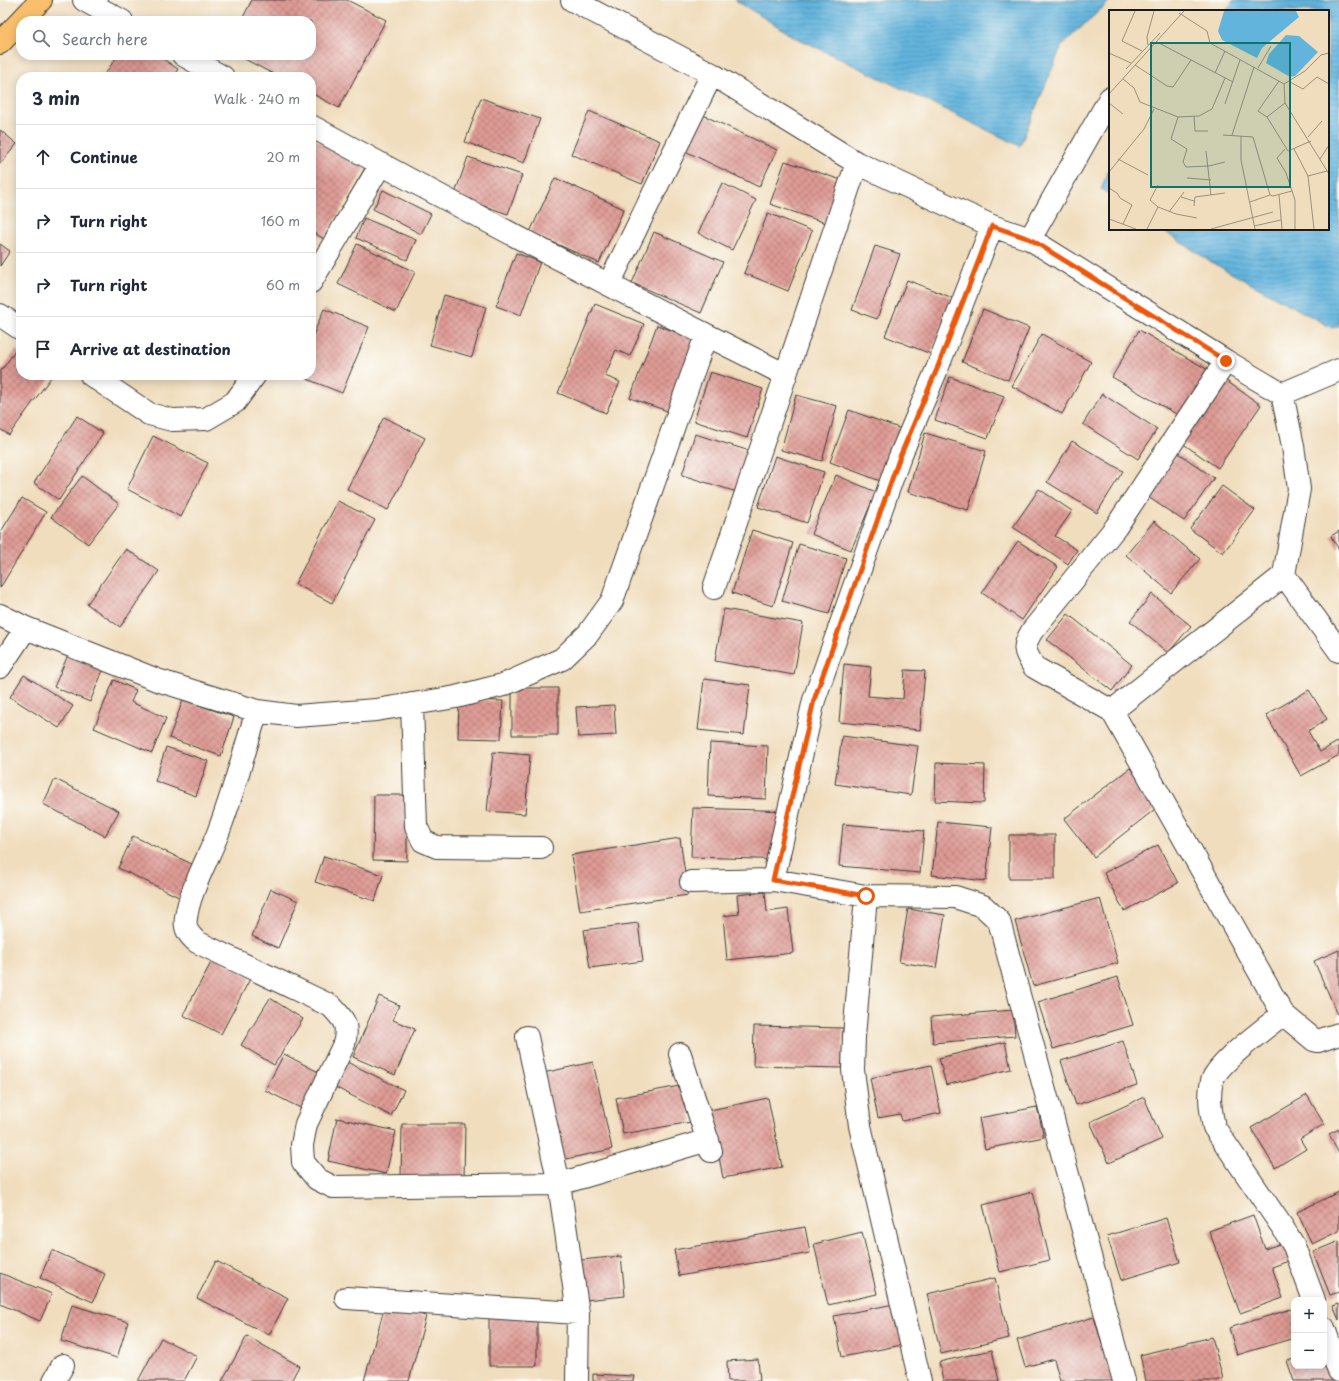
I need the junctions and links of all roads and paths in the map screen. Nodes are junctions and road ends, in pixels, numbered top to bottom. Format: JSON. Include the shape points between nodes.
{"nodes":[{"id":1,"x":41,"y":0,"type":"edge"},
{"id":2,"x":84,"y":0,"type":"edge"},
{"id":3,"x":572,"y":0,"type":"edge"},
{"id":4,"x":26,"y":16,"type":"edge"},
{"id":5,"x":113,"y":16,"type":"edge"},
{"id":6,"x":16,"y":26,"type":"edge"},
{"id":7,"x":0,"y":43,"type":"edge"},
{"id":8,"x":192,"y":60,"type":"edge"},
{"id":9,"x":213,"y":72,"type":"edge"},
{"id":10,"x":712,"y":74,"type":"junction"},
{"id":11,"x":1109,"y":100,"type":"edge"},
{"id":12,"x":316,"y":129,"type":"edge"},
{"id":13,"x":857,"y":163,"type":"junction"},
{"id":14,"x":381,"y":164,"type":"junction"},
{"id":15,"x":992,"y":226,"type":"junction"},
{"id":16,"x":1030,"y":239,"type":"junction"},
{"id":17,"x":316,"y":274,"type":"edge"},
{"id":18,"x":609,"y":284,"type":"junction"},
{"id":19,"x":0,"y":315,"type":"edge"},
{"id":20,"x":16,"y":326,"type":"edge"},
{"id":21,"x":706,"y":335,"type":"junction"},
{"id":22,"x":1226,"y":361,"type":"junction"},
{"id":23,"x":1339,"y":371,"type":"edge"},
{"id":24,"x":786,"y":374,"type":"junction"},
{"id":25,"x":98,"y":380,"type":"edge"},
{"id":26,"x":251,"y":380,"type":"edge"},
{"id":27,"x":1282,"y":394,"type":"junction"},
{"id":28,"x":1284,"y":575,"type":"junction"},
{"id":29,"x":714,"y":588,"type":"dead end"},
{"id":30,"x":0,"y":616,"type":"edge"},
{"id":31,"x":26,"y":628,"type":"junction"},
{"id":32,"x":1339,"y":651,"type":"edge"},
{"id":33,"x":0,"y":667,"type":"edge"},
{"id":34,"x":412,"y":704,"type":"junction"},
{"id":35,"x":257,"y":711,"type":"junction"},
{"id":36,"x":1112,"y":711,"type":"junction"},
{"id":37,"x":541,"y":848,"type":"dead end"},
{"id":38,"x":773,"y":880,"type":"junction"},
{"id":39,"x":692,"y":882,"type":"dead end"},
{"id":40,"x":866,"y":896,"type":"junction"},
{"id":41,"x":1283,"y":1014,"type":"junction"},
{"id":42,"x":1339,"y":1034,"type":"edge"},
{"id":43,"x":527,"y":1037,"type":"dead end"},
{"id":44,"x":680,"y":1054,"type":"dead end"},
{"id":45,"x":559,"y":1184,"type":"junction"},
{"id":46,"x":1313,"y":1297,"type":"edge"},
{"id":47,"x":346,"y":1298,"type":"dead end"},
{"id":48,"x":578,"y":1313,"type":"junction"},
{"id":49,"x":1326,"y":1333,"type":"edge"},
{"id":50,"x":1339,"y":1372,"type":"edge"},
{"id":51,"x":577,"y":1381,"type":"edge"},
{"id":52,"x":920,"y":1381,"type":"edge"},
{"id":53,"x":1124,"y":1381,"type":"edge"}],
"edges":[{"from":1,"to":4,"type":"main road"},
{"from":2,"to":5,"type":"street"},
{"from":3,"to":10,"type":"street"},
{"from":6,"to":7,"type":"main road"},
{"from":8,"to":9,"type":"street"},
{"from":10,"to":13,"type":"street"},
{"from":10,"to":18,"type":"street"},
{"from":11,"to":16,"type":"street"},
{"from":12,"to":14,"type":"street"},
{"from":13,"to":15,"type":"street"},
{"from":13,"to":24,"type":"street"},
{"from":14,"to":17,"type":"street"},
{"from":14,"to":18,"type":"street"},
{"from":15,"to":16,"type":"street"},
{"from":15,"to":38,"type":"street","via":[[899,459],[814,700]]},
{"from":16,"to":22,"type":"street"},
{"from":18,"to":21,"type":"street"},
{"from":19,"to":20,"type":"street"},
{"from":21,"to":24,"type":"street"},
{"from":21,"to":34,"type":"street","via":[[612,601],[588,634],[562,659],[503,686]]},
{"from":22,"to":27,"type":"street"},
{"from":22,"to":36,"type":"street","via":[[1116,527],[1025,643],[1026,654],[1034,667]]},
{"from":23,"to":27,"type":"street"},
{"from":24,"to":29,"type":"street"},
{"from":25,"to":26,"type":"street","via":[[149,414],[172,420],[206,419],[235,402]]},
{"from":27,"to":28,"type":"street","via":[[1293,446],[1298,488]]},
{"from":28,"to":32,"type":"street"},
{"from":28,"to":36,"type":"street"},
{"from":30,"to":31,"type":"street"},
{"from":31,"to":33,"type":"street"},
{"from":31,"to":35,"type":"street","via":[[157,680]]},
{"from":34,"to":35,"type":"street","via":[[376,710],[296,716]]},
{"from":34,"to":37,"type":"street","via":[[416,826],[423,841],[437,847]]},
{"from":35,"to":45,"type":"street","via":[[218,833],[188,905],[185,920],[188,934],[197,942],[331,1006],[343,1019],[347,1032],[344,1044],[306,1124],[302,1145],[303,1162],[317,1179],[333,1187]]},
{"from":36,"to":41,"type":"street"},
{"from":38,"to":39,"type":"street"},
{"from":38,"to":40,"type":"street"},
{"from":40,"to":52,"type":"street","via":[[853,1070],[860,1126]]},
{"from":40,"to":53,"type":"street","via":[[955,896],[983,906],[999,921]]},
{"from":41,"to":42,"type":"street","via":[[1314,1040]]},
{"from":41,"to":46,"type":"street","via":[[1224,1063],[1212,1080],[1210,1108],[1214,1127],[1294,1246]]},
{"from":43,"to":45,"type":"street"},
{"from":44,"to":45,"type":"street","via":[[709,1146]]},
{"from":45,"to":48,"type":"street"},
{"from":47,"to":48,"type":"street"},
{"from":48,"to":51,"type":"street"},
{"from":49,"to":50,"type":"street"}]}
